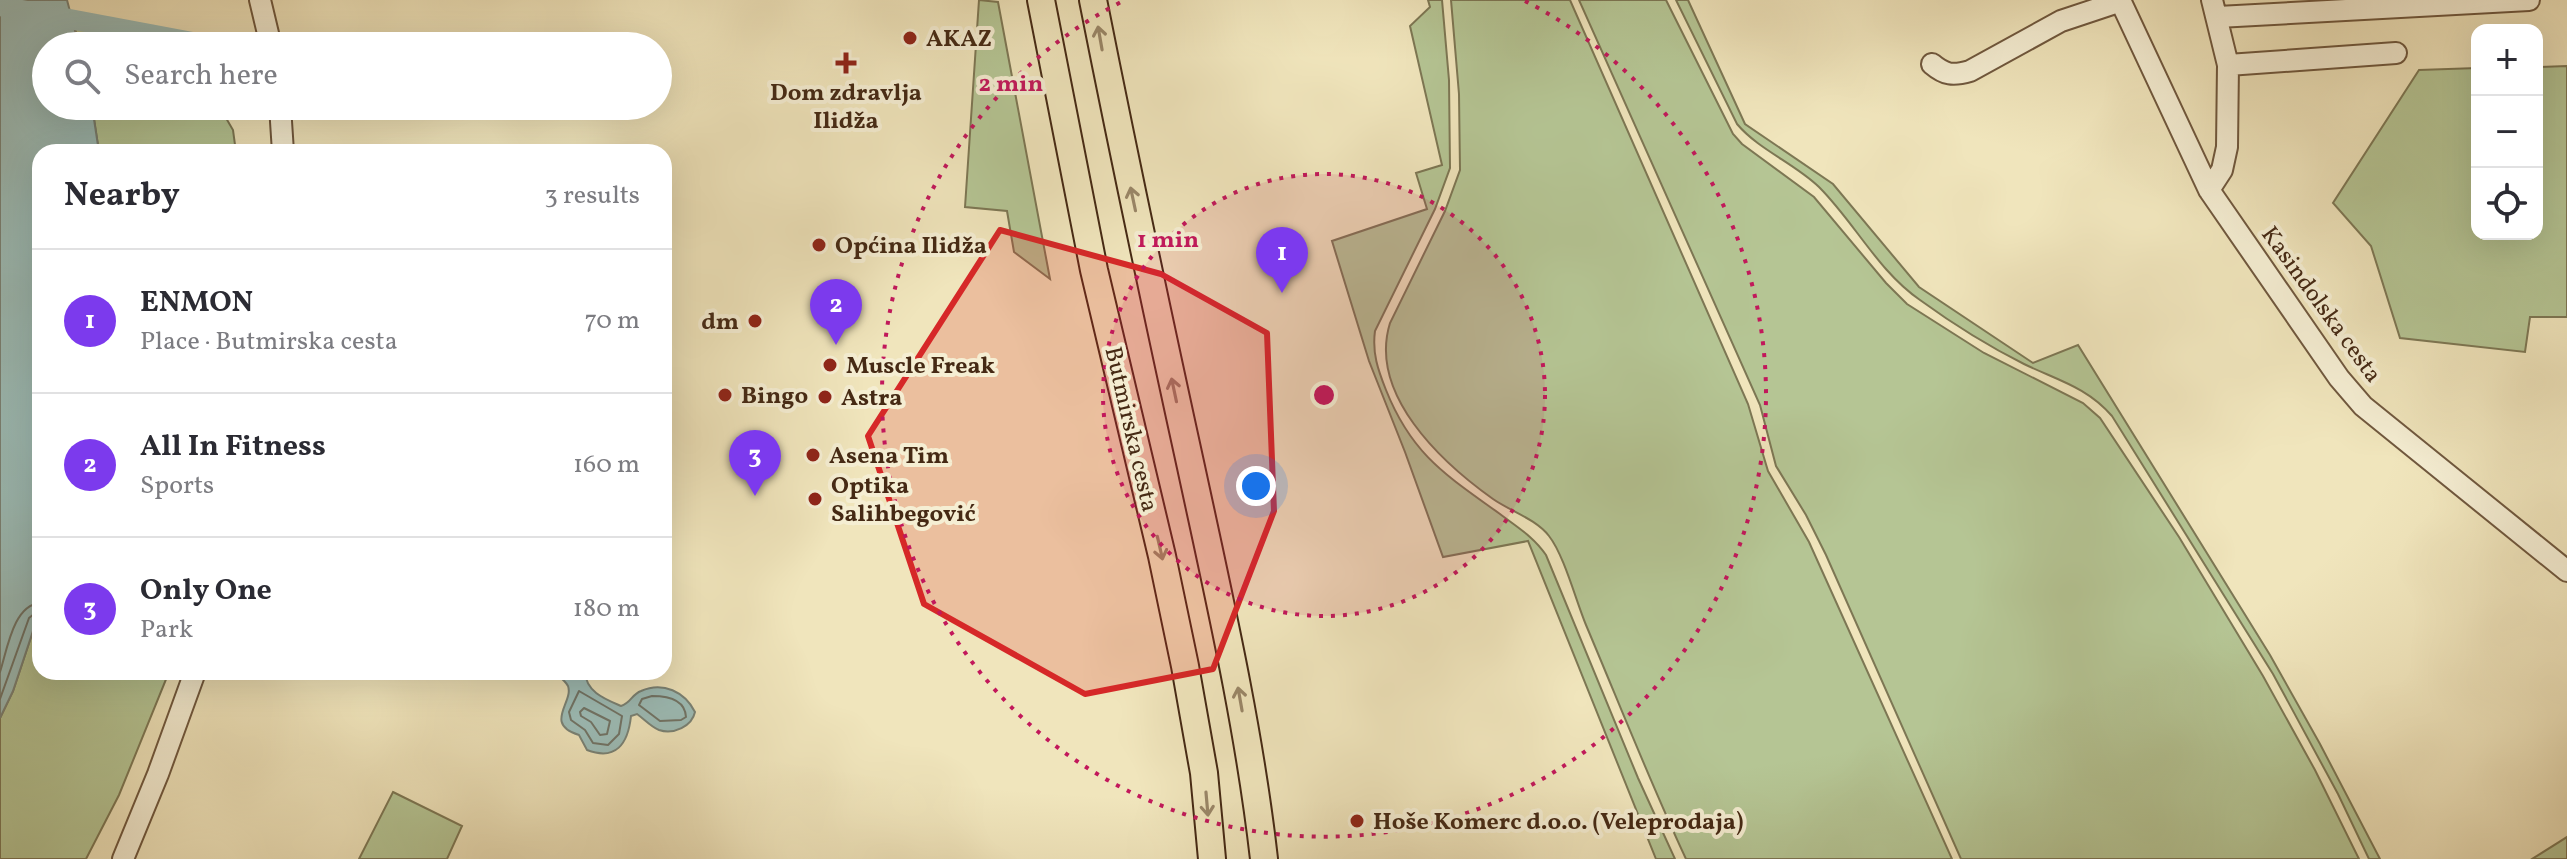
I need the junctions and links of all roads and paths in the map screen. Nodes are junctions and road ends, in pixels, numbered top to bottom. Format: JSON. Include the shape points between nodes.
{"nodes":[{"id":1,"x":260,"y":0,"type":"edge"},
{"id":2,"x":1041,"y":0,"type":"edge"},
{"id":3,"x":1093,"y":0,"type":"edge"},
{"id":4,"x":2529,"y":0,"type":"edge"},
{"id":5,"x":2121,"y":1,"type":"edge"},
{"id":6,"x":2215,"y":8,"type":"edge"},
{"id":7,"x":268,"y":32,"type":"edge"},
{"id":8,"x":2396,"y":53,"type":"dead end"},
{"id":9,"x":1932,"y":64,"type":"dead end"},
{"id":10,"x":2228,"y":65,"type":"junction"},
{"id":11,"x":281,"y":120,"type":"edge"},
{"id":12,"x":282,"y":144,"type":"edge"},
{"id":13,"x":2209,"y":190,"type":"junction"},
{"id":14,"x":2567,"y":571,"type":"edge"},
{"id":15,"x":192,"y":680,"type":"edge"},
{"id":16,"x":123,"y":859,"type":"edge"},
{"id":17,"x":1212,"y":859,"type":"edge"},
{"id":18,"x":1264,"y":859,"type":"edge"}],
"edges":[{"from":1,"to":7,"type":"street"},
{"from":2,"to":17,"type":"main road","name":"Butmirska cesta","one_way":true,"via":[[1094,270],[1185,666]]},
{"from":18,"to":3,"type":"main road","name":"Butmirska cesta","one_way":true,"via":[[1234,667]]},
{"from":4,"to":6,"type":"street"},
{"from":5,"to":9,"type":"street","via":[[2061,21],[1956,76]]},
{"from":5,"to":13,"type":"street","name":"Kasindolska cesta"},
{"from":6,"to":10,"type":"street"},
{"from":8,"to":10,"type":"street"},
{"from":10,"to":13,"type":"street","via":[[2227,147],[2222,170]]},
{"from":11,"to":12,"type":"street"},
{"from":13,"to":14,"type":"street","name":"Kasindolska cesta","via":[[2363,406]]},
{"from":15,"to":16,"type":"street"}]}
